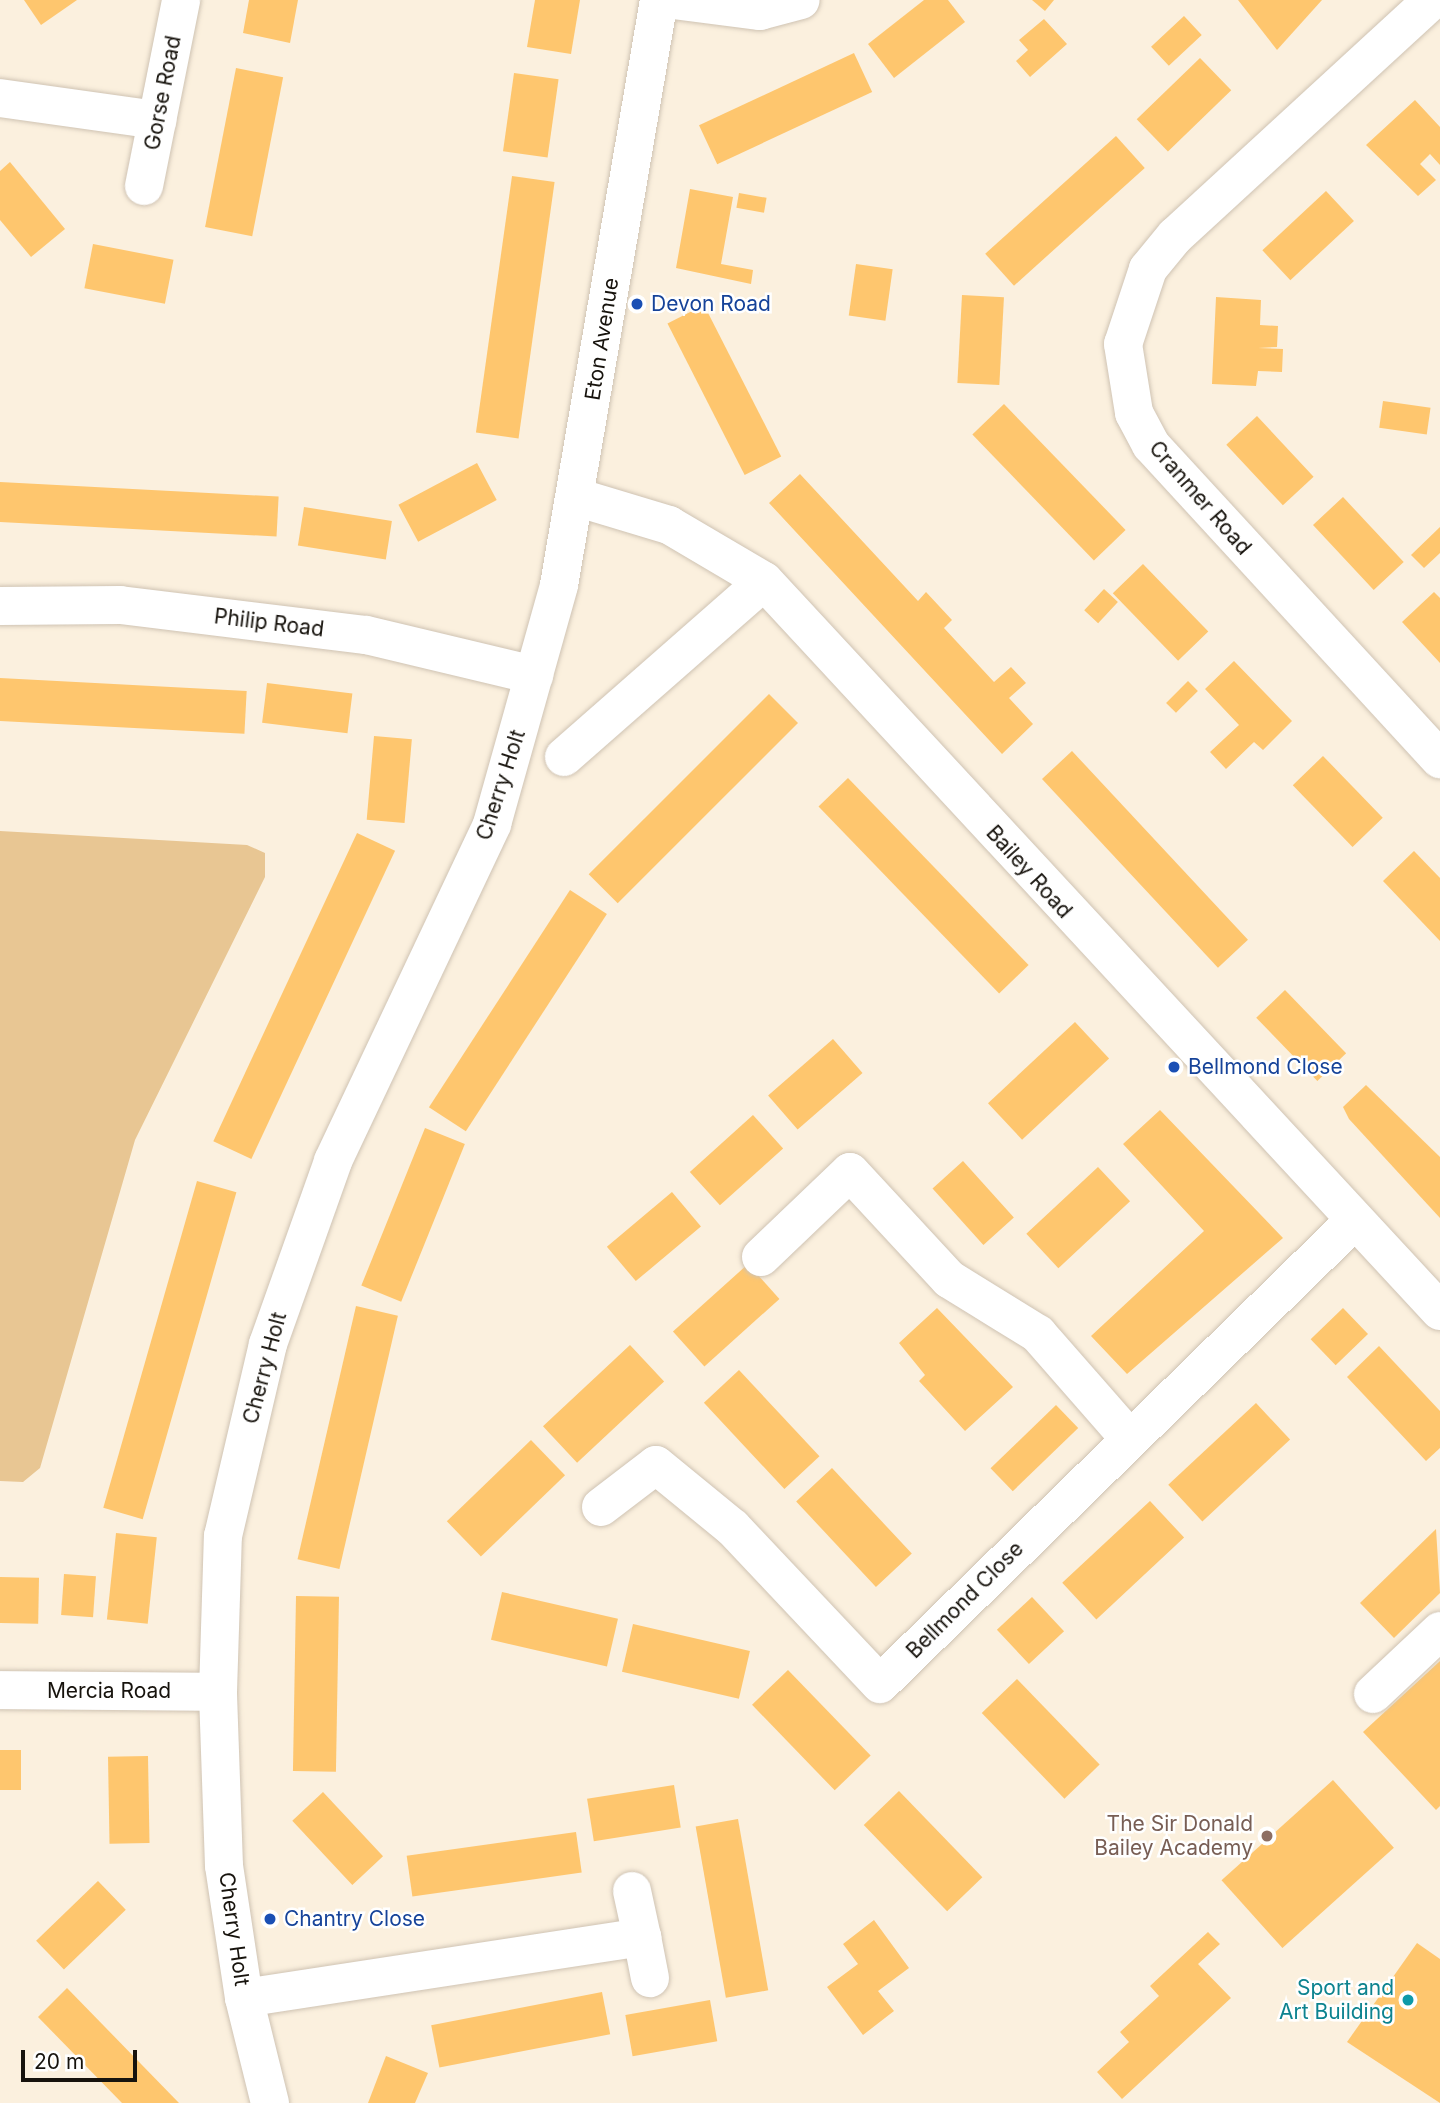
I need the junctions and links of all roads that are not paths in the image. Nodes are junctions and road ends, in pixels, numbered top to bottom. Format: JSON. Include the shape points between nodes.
{"nodes":[{"id":1,"x":181,"y":0,"type":"edge"},
{"id":2,"x":659,"y":0,"type":"edge"},
{"id":3,"x":673,"y":0,"type":"edge"},
{"id":4,"x":801,"y":0,"type":"edge"},
{"id":5,"x":1432,"y":0,"type":"edge"},
{"id":6,"x":0,"y":98,"type":"edge"},
{"id":7,"x":157,"y":120,"type":"junction"},
{"id":8,"x":144,"y":186,"type":"dead end"},
{"id":9,"x":576,"y":497,"type":"junction"},
{"id":10,"x":764,"y":581,"type":"junction"},
{"id":11,"x":0,"y":606,"type":"edge"},
{"id":12,"x":534,"y":676,"type":"junction"},
{"id":13,"x":564,"y":757,"type":"dead end"},
{"id":14,"x":1440,"y":759,"type":"edge"},
{"id":15,"x":1355,"y":1220,"type":"junction"},
{"id":16,"x":761,"y":1256,"type":"dead end"},
{"id":17,"x":1440,"y":1311,"type":"edge"},
{"id":18,"x":1129,"y":1438,"type":"junction"},
{"id":19,"x":601,"y":1507,"type":"dead end"},
{"id":20,"x":1440,"y":1631,"type":"edge"},
{"id":21,"x":0,"y":1690,"type":"edge"},
{"id":22,"x":218,"y":1692,"type":"junction"},
{"id":23,"x":1373,"y":1694,"type":"dead end"},
{"id":24,"x":632,"y":1891,"type":"dead end"},
{"id":25,"x":642,"y":1937,"type":"junction"},
{"id":26,"x":650,"y":1978,"type":"dead end"},
{"id":27,"x":244,"y":1998,"type":"junction"},
{"id":28,"x":270,"y":2103,"type":"edge"}],
"edges":[{"from":1,"to":7,"type":"street","name":"Gorse Road"},
{"from":2,"to":9,"type":"street","name":"Eton Avenue"},
{"from":3,"to":4,"type":"street","via":[[760,11]]},
{"from":5,"to":14,"type":"street","name":"Cranmer Road","via":[[1175,236],[1148,269],[1123,344],[1134,413],[1152,445]]},
{"from":6,"to":7,"type":"street"},
{"from":7,"to":8,"type":"street","name":"Gorse Road"},
{"from":9,"to":10,"type":"street","name":"Bailey Road","via":[[669,524]]},
{"from":9,"to":12,"type":"street","name":"Eton Avenue"},
{"from":10,"to":13,"type":"street"},
{"from":10,"to":15,"type":"street","name":"Bailey Road"},
{"from":11,"to":12,"type":"street","name":"Philip Road","via":[[120,605],[366,635]]},
{"from":12,"to":22,"type":"street","name":"Cherry Holt","via":[[492,824],[333,1161],[268,1345],[223,1536]]},
{"from":15,"to":17,"type":"street","name":"Bailey Road"},
{"from":15,"to":18,"type":"street","name":"Bellmond Close"},
{"from":16,"to":18,"type":"street","via":[[850,1172],[949,1279],[1038,1334]]},
{"from":18,"to":19,"type":"street","name":"Bellmond Close","via":[[880,1684],[733,1528],[656,1465]]},
{"from":20,"to":23,"type":"street"},
{"from":21,"to":22,"type":"street","name":"Mercia Road"},
{"from":22,"to":27,"type":"street","name":"Cherry Holt","via":[[224,1866]]},
{"from":24,"to":25,"type":"street"},
{"from":25,"to":26,"type":"street"},
{"from":25,"to":27,"type":"street"},
{"from":27,"to":28,"type":"street","name":"Cherry Holt"}]}
